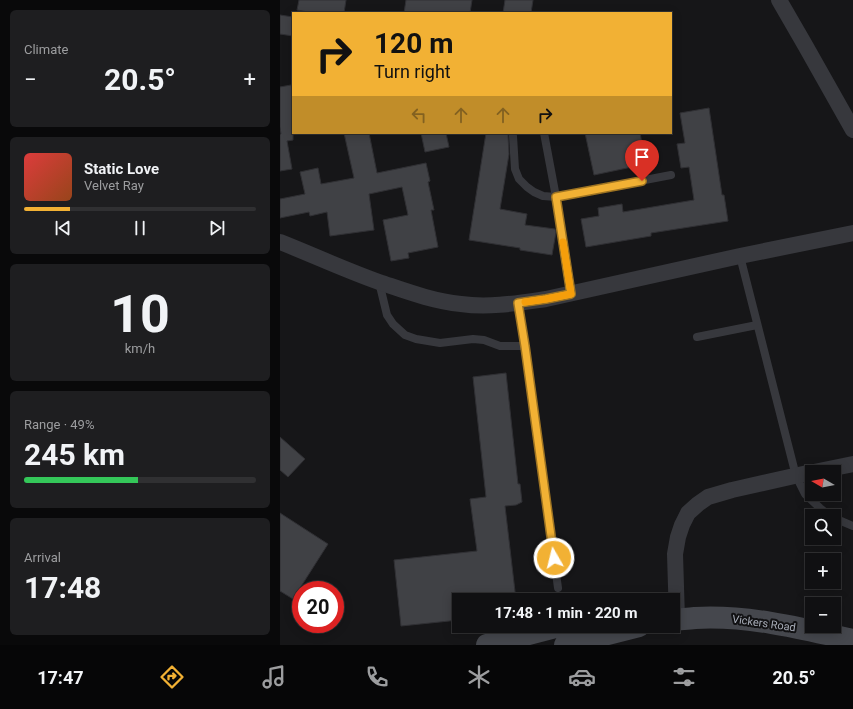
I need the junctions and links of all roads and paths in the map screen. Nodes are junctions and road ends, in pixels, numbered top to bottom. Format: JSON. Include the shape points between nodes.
{"nodes":[{"id":1,"x":779,"y":0,"type":"edge"},
{"id":2,"x":853,"y":130,"type":"edge"},
{"id":3,"x":544,"y":134,"type":"edge"},
{"id":4,"x":513,"y":136,"type":"dead end"},
{"id":5,"x":671,"y":175,"type":"dead end"},
{"id":6,"x":556,"y":197,"type":"junction"},
{"id":7,"x":853,"y":233,"type":"edge"},
{"id":8,"x":280,"y":242,"type":"edge"},
{"id":9,"x":740,"y":256,"type":"junction"},
{"id":10,"x":379,"y":282,"type":"junction"},
{"id":11,"x":571,"y":294,"type":"junction"},
{"id":12,"x":518,"y":303,"type":"junction"},
{"id":13,"x":757,"y":326,"type":"junction"},
{"id":14,"x":697,"y":337,"type":"dead end"},
{"id":15,"x":525,"y":346,"type":"junction"},
{"id":16,"x":853,"y":464,"type":"edge"},
{"id":17,"x":841,"y":466,"type":"edge"},
{"id":18,"x":805,"y":474,"type":"edge"},
{"id":19,"x":796,"y":476,"type":"junction"},
{"id":20,"x":821,"y":509,"type":"edge"},
{"id":21,"x":841,"y":521,"type":"edge"},
{"id":22,"x":853,"y":526,"type":"edge"},
{"id":23,"x":558,"y":588,"type":"dead end"},
{"id":24,"x":675,"y":593,"type":"edge"},
{"id":25,"x":680,"y":611,"type":"edge"},
{"id":26,"x":680,"y":613,"type":"edge"},
{"id":27,"x":805,"y":615,"type":"edge"},
{"id":28,"x":841,"y":622,"type":"edge"},
{"id":29,"x":853,"y":625,"type":"edge"},
{"id":30,"x":532,"y":633,"type":"edge"},
{"id":31,"x":612,"y":633,"type":"edge"},
{"id":32,"x":853,"y":640,"type":"edge"},
{"id":33,"x":487,"y":645,"type":"edge"},
{"id":34,"x":565,"y":645,"type":"edge"}],
"edges":[{"from":1,"to":2,"type":"street"},
{"from":3,"to":6,"type":"lane"},
{"from":4,"to":6,"type":"lane","via":[[515,169],[519,179],[534,192]]},
{"from":5,"to":6,"type":"lane"},
{"from":6,"to":11,"type":"lane"},
{"from":7,"to":9,"type":"street"},
{"from":8,"to":10,"type":"street"},
{"from":9,"to":11,"type":"street"},
{"from":9,"to":13,"type":"lane"},
{"from":10,"to":12,"type":"street","via":[[424,297],[462,305]]},
{"from":10,"to":15,"type":"lane","via":[[387,315],[405,335],[440,343],[473,339],[500,346]]},
{"from":11,"to":12,"type":"street"},
{"from":12,"to":15,"type":"lane"},
{"from":13,"to":14,"type":"lane"},
{"from":13,"to":19,"type":"lane"},
{"from":15,"to":23,"type":"lane"},
{"from":16,"to":17,"type":"street"},
{"from":18,"to":19,"type":"street"},
{"from":19,"to":20,"type":"lane","via":[[805,494]]},
{"from":19,"to":24,"type":"street","via":[[708,497],[688,513],[678,537],[675,554]]},
{"from":21,"to":22,"type":"lane"},
{"from":25,"to":27,"type":"main road","name":"Vickers Road","via":[[720,603]]},
{"from":26,"to":32,"type":"main road","name":"Vickers Road","via":[[768,622]]},
{"from":28,"to":29,"type":"main road"},
{"from":30,"to":33,"type":"main road"},
{"from":31,"to":34,"type":"main road"}]}
